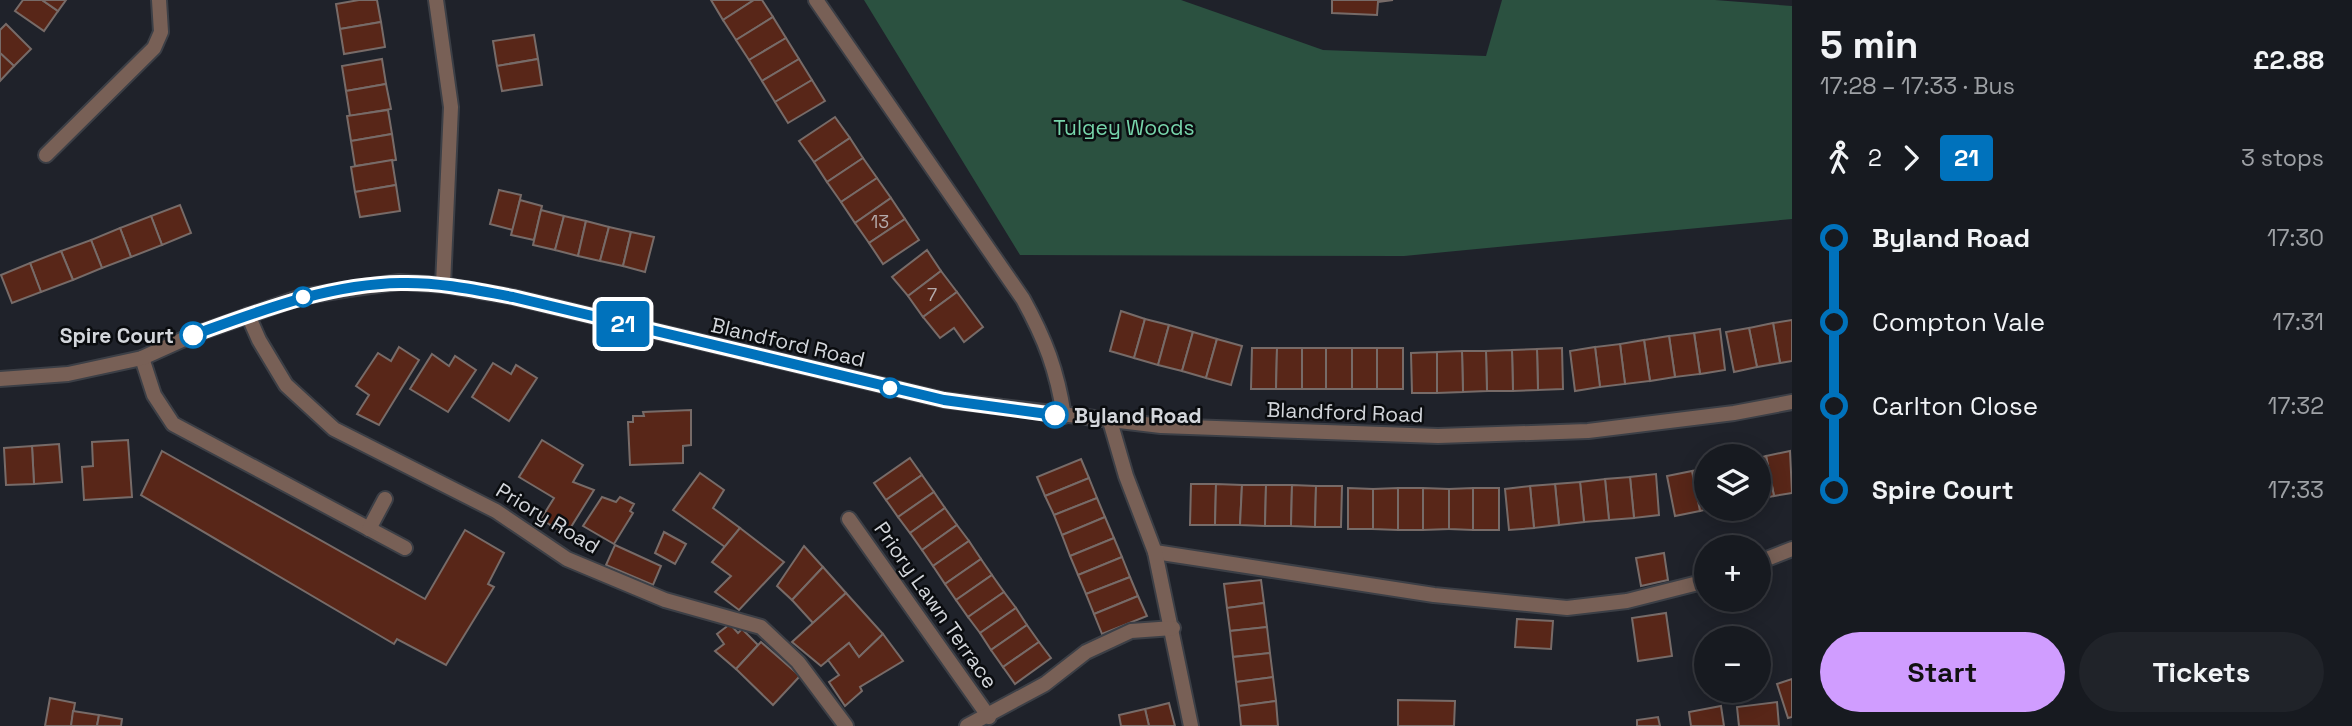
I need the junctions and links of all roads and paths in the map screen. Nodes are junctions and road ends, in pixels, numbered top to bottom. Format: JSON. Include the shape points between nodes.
{"nodes":[{"id":1,"x":159,"y":0,"type":"edge"},
{"id":2,"x":436,"y":0,"type":"edge"},
{"id":3,"x":816,"y":0,"type":"edge"},
{"id":4,"x":46,"y":155,"type":"dead end"},
{"id":5,"x":443,"y":285,"type":"junction"},
{"id":6,"x":248,"y":315,"type":"junction"},
{"id":7,"x":142,"y":358,"type":"junction"},
{"id":8,"x":0,"y":379,"type":"edge"},
{"id":9,"x":1792,"y":402,"type":"edge"},
{"id":10,"x":1064,"y":416,"type":"junction"},
{"id":11,"x":1110,"y":421,"type":"junction"},
{"id":12,"x":385,"y":499,"type":"dead end"},
{"id":13,"x":849,"y":519,"type":"dead end"},
{"id":14,"x":369,"y":529,"type":"junction"},
{"id":15,"x":405,"y":548,"type":"dead end"},
{"id":16,"x":1792,"y":550,"type":"edge"},
{"id":17,"x":1155,"y":552,"type":"junction"},
{"id":18,"x":1771,"y":558,"type":"edge"},
{"id":19,"x":1694,"y":584,"type":"edge"},
{"id":20,"x":1172,"y":628,"type":"junction"},
{"id":21,"x":989,"y":717,"type":"junction"},
{"id":22,"x":846,"y":726,"type":"edge"},
{"id":23,"x":967,"y":726,"type":"edge"},
{"id":24,"x":1191,"y":726,"type":"edge"}],
"edges":[{"from":1,"to":4,"type":"street","via":[[160,32],[154,48]]},
{"from":2,"to":5,"type":"street","via":[[451,107]]},
{"from":3,"to":10,"type":"street","via":[[1023,299],[1046,342]]},
{"from":5,"to":6,"type":"street","name":"Blandford Road","via":[[399,282],[349,289],[301,297]]},
{"from":5,"to":10,"type":"street","name":"Blandford Road","via":[[513,297],[944,400]]},
{"from":6,"to":7,"type":"street","name":"Blandford Road"},
{"from":6,"to":22,"type":"street","name":"Priory Road","via":[[286,385],[334,429],[496,511],[567,559],[665,600],[761,627],[798,662]]},
{"from":7,"to":8,"type":"street","name":"Blandford Road","via":[[68,374]]},
{"from":7,"to":14,"type":"street","via":[[154,395],[173,424]]},
{"from":9,"to":11,"type":"street","name":"Blandford Road","via":[[1588,431],[1452,436]]},
{"from":10,"to":11,"type":"street","name":"Blandford Road"},
{"from":11,"to":17,"type":"street"},
{"from":12,"to":14,"type":"street"},
{"from":13,"to":21,"type":"street","name":"Priory Lawn Terrace"},
{"from":14,"to":15,"type":"street"},
{"from":16,"to":18,"type":"street"},
{"from":17,"to":19,"type":"street","via":[[1434,595],[1567,608],[1627,601]]},
{"from":17,"to":20,"type":"street"},
{"from":20,"to":21,"type":"street","via":[[1131,631],[1086,652],[1045,684]]},
{"from":20,"to":24,"type":"street"},
{"from":21,"to":23,"type":"street"}]}
